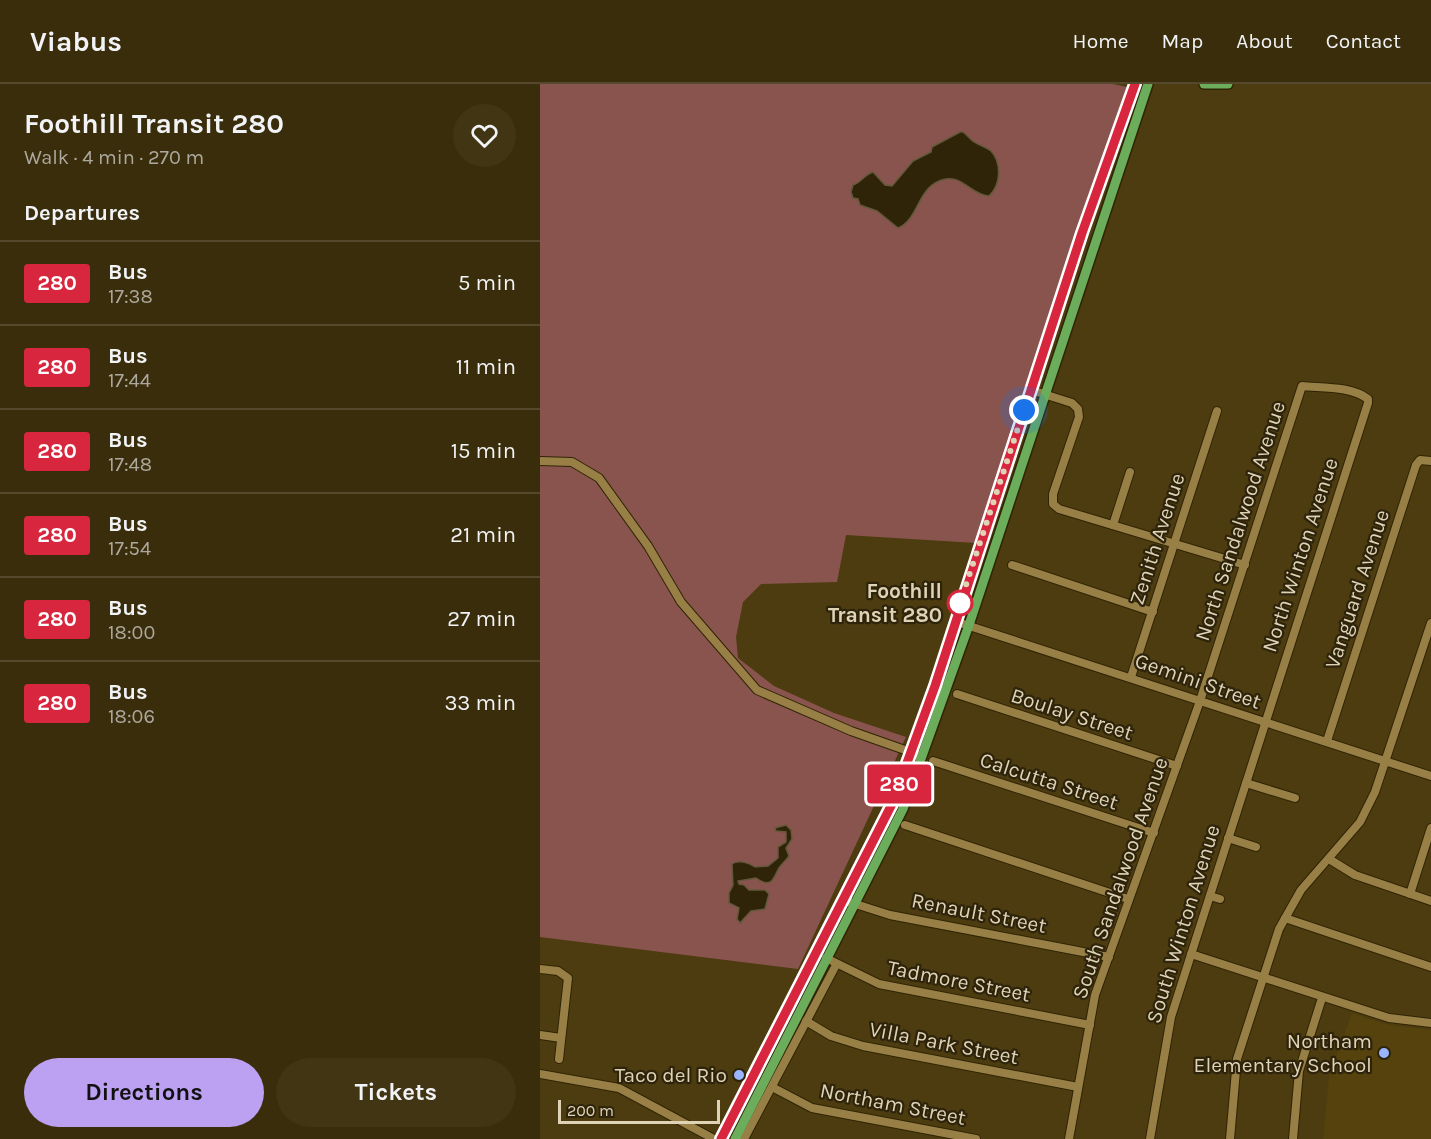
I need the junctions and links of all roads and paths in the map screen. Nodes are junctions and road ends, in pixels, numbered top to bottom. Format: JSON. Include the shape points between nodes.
{"nodes":[{"id":1,"x":1135,"y":84,"type":"edge"},
{"id":2,"x":1148,"y":84,"type":"edge"},
{"id":3,"x":1204,"y":84,"type":"edge"},
{"id":4,"x":1228,"y":84,"type":"edge"},
{"id":5,"x":1031,"y":390,"type":"junction"},
{"id":6,"x":1044,"y":394,"type":"junction"},
{"id":7,"x":1368,"y":399,"type":"joint"},
{"id":8,"x":1217,"y":411,"type":"dead end"},
{"id":9,"x":540,"y":461,"type":"edge"},
{"id":10,"x":1431,"y":461,"type":"edge"},
{"id":11,"x":1130,"y":472,"type":"dead end"},
{"id":12,"x":1113,"y":525,"type":"junction"},
{"id":13,"x":1174,"y":545,"type":"junction"},
{"id":14,"x":978,"y":551,"type":"junction"},
{"id":15,"x":1012,"y":565,"type":"dead end"},
{"id":16,"x":1245,"y":565,"type":"junction"},
{"id":17,"x":984,"y":580,"type":"junction"},
{"id":18,"x":1153,"y":612,"type":"junction"},
{"id":19,"x":954,"y":621,"type":"junction"},
{"id":20,"x":1431,"y":623,"type":"edge"},
{"id":21,"x":969,"y":625,"type":"junction"},
{"id":22,"x":1131,"y":677,"type":"junction"},
{"id":23,"x":957,"y":694,"type":"dead end"},
{"id":24,"x":1200,"y":701,"type":"junction"},
{"id":25,"x":1265,"y":722,"type":"junction"},
{"id":26,"x":1327,"y":741,"type":"junction"},
{"id":27,"x":910,"y":752,"type":"junction"},
{"id":28,"x":922,"y":756,"type":"junction"},
{"id":29,"x":1386,"y":760,"type":"junction"},
{"id":30,"x":933,"y":761,"type":"dead end"},
{"id":31,"x":1177,"y":766,"type":"junction"},
{"id":32,"x":1431,"y":776,"type":"edge"},
{"id":33,"x":1246,"y":783,"type":"junction"},
{"id":34,"x":1295,"y":798,"type":"dead end"},
{"id":35,"x":905,"y":825,"type":"dead end"},
{"id":36,"x":1431,"y":828,"type":"edge"},
{"id":37,"x":1154,"y":833,"type":"junction"},
{"id":38,"x":1228,"y":838,"type":"junction"},
{"id":39,"x":1256,"y":847,"type":"dead end"},
{"id":40,"x":1329,"y":859,"type":"junction"},
{"id":41,"x":1410,"y":894,"type":"junction"},
{"id":42,"x":1210,"y":896,"type":"junction"},
{"id":43,"x":1220,"y":898,"type":"dead end"},
{"id":44,"x":1128,"y":899,"type":"junction"},
{"id":45,"x":843,"y":900,"type":"junction"},
{"id":46,"x":1431,"y":901,"type":"edge"},
{"id":47,"x":855,"y":905,"type":"junction"},
{"id":48,"x":1285,"y":918,"type":"junction"},
{"id":49,"x":1191,"y":954,"type":"junction"},
{"id":50,"x":1109,"y":957,"type":"junction"},
{"id":51,"x":826,"y":958,"type":"junction"},
{"id":52,"x":836,"y":965,"type":"junction"},
{"id":53,"x":1431,"y":967,"type":"edge"},
{"id":54,"x":540,"y":969,"type":"edge"},
{"id":55,"x":1262,"y":977,"type":"junction"},
{"id":56,"x":1322,"y":998,"type":"junction"},
{"id":57,"x":806,"y":1021,"type":"junction"},
{"id":58,"x":1431,"y":1023,"type":"edge"},
{"id":59,"x":1090,"y":1025,"type":"junction"},
{"id":60,"x":540,"y":1035,"type":"edge"},
{"id":61,"x":773,"y":1037,"type":"junction"},
{"id":62,"x":561,"y":1038,"type":"junction"},
{"id":63,"x":784,"y":1043,"type":"junction"},
{"id":64,"x":559,"y":1059,"type":"dead end"},
{"id":65,"x":540,"y":1074,"type":"edge"},
{"id":66,"x":772,"y":1087,"type":"junction"},
{"id":67,"x":1078,"y":1087,"type":"junction"},
{"id":68,"x":714,"y":1139,"type":"edge"},
{"id":69,"x":721,"y":1139,"type":"edge"},
{"id":70,"x":735,"y":1139,"type":"edge"},
{"id":71,"x":744,"y":1139,"type":"edge"},
{"id":72,"x":976,"y":1139,"type":"edge"},
{"id":73,"x":1069,"y":1139,"type":"edge"},
{"id":74,"x":1150,"y":1139,"type":"edge"},
{"id":75,"x":1230,"y":1139,"type":"edge"},
{"id":76,"x":1293,"y":1139,"type":"edge"}],
"edges":[{"from":1,"to":5,"type":"main road"},
{"from":2,"to":6,"type":"main road"},
{"from":3,"to":4,"type":"main road"},
{"from":5,"to":6,"type":"street"},
{"from":5,"to":14,"type":"main road"},
{"from":6,"to":12,"type":"street","via":[[1072,403],[1079,417],[1053,504]]},
{"from":6,"to":17,"type":"main road"},
{"from":7,"to":16,"type":"street","name":"North Sandalwood Avenue","via":[[1336,388],[1302,386]]},
{"from":7,"to":25,"type":"street","name":"North Winton Avenue"},
{"from":8,"to":13,"type":"street","name":"Zenith Avenue"},
{"from":9,"to":27,"type":"street","via":[[572,462],[599,478],[648,546],[681,602],[758,690]]},
{"from":10,"to":26,"type":"street","name":"Vanguard Avenue","via":[[1420,460],[1416,465]]},
{"from":11,"to":12,"type":"street"},
{"from":12,"to":13,"type":"street"},
{"from":13,"to":16,"type":"street"},
{"from":13,"to":18,"type":"street","name":"Zenith Avenue"},
{"from":14,"to":17,"type":"main road","via":[[983,560]]},
{"from":14,"to":19,"type":"main road"},
{"from":15,"to":18,"type":"street"},
{"from":16,"to":24,"type":"street","name":"North Sandalwood Avenue"},
{"from":17,"to":21,"type":"main road"},
{"from":18,"to":22,"type":"street","name":"Zenith Avenue"},
{"from":19,"to":21,"type":"street","name":"Gemini Street"},
{"from":19,"to":27,"type":"main road"},
{"from":20,"to":29,"type":"street"},
{"from":21,"to":22,"type":"street","name":"Gemini Street"},
{"from":21,"to":28,"type":"main road"},
{"from":22,"to":24,"type":"street","name":"Gemini Street"},
{"from":23,"to":31,"type":"street","name":"Boulay Street"},
{"from":24,"to":25,"type":"street","name":"Gemini Street"},
{"from":24,"to":31,"type":"street","name":"South Sandalwood Avenue"},
{"from":25,"to":26,"type":"street","name":"Gemini Street"},
{"from":25,"to":33,"type":"street","name":"South Winton Avenue"},
{"from":26,"to":29,"type":"street","name":"Gemini Street"},
{"from":27,"to":28,"type":"street"},
{"from":27,"to":45,"type":"main road","via":[[892,804]]},
{"from":28,"to":47,"type":"main road","via":[[903,809]]},
{"from":29,"to":32,"type":"street","name":"Gemini Street"},
{"from":29,"to":40,"type":"street","via":[[1360,822]]},
{"from":30,"to":37,"type":"street","name":"Calcutta Street"},
{"from":31,"to":37,"type":"street","name":"South Sandalwood Avenue"},
{"from":33,"to":34,"type":"street"},
{"from":33,"to":38,"type":"street","name":"South Winton Avenue"},
{"from":35,"to":44,"type":"street"},
{"from":36,"to":41,"type":"street"},
{"from":37,"to":44,"type":"street","name":"South Sandalwood Avenue"},
{"from":38,"to":39,"type":"street"},
{"from":38,"to":42,"type":"street","name":"South Winton Avenue"},
{"from":40,"to":41,"type":"street","via":[[1355,875]]},
{"from":40,"to":48,"type":"street","via":[[1301,890]]},
{"from":41,"to":46,"type":"street"},
{"from":42,"to":43,"type":"street"},
{"from":42,"to":49,"type":"street","name":"South Winton Avenue"},
{"from":44,"to":50,"type":"street","name":"South Sandalwood Avenue"},
{"from":45,"to":47,"type":"street","name":"Renault Street"},
{"from":45,"to":61,"type":"main road"},
{"from":47,"to":50,"type":"street","name":"Renault Street"},
{"from":47,"to":51,"type":"main road"},
{"from":48,"to":53,"type":"street"},
{"from":48,"to":55,"type":"street"},
{"from":49,"to":55,"type":"street"},
{"from":49,"to":74,"type":"street","name":"South Winton Avenue","via":[[1171,1017]]},
{"from":50,"to":59,"type":"street","name":"South Sandalwood Avenue","via":[[1095,995]]},
{"from":51,"to":52,"type":"street","name":"Tadmore Street"},
{"from":51,"to":63,"type":"main road"},
{"from":52,"to":57,"type":"street"},
{"from":52,"to":59,"type":"street","name":"Tadmore Street","via":[[879,984]]},
{"from":54,"to":62,"type":"street","via":[[558,971],[568,978]]},
{"from":55,"to":56,"type":"street"},
{"from":55,"to":75,"type":"street","via":[[1237,1059]]},
{"from":56,"to":58,"type":"street","via":[[1389,1018]]},
{"from":56,"to":76,"type":"street","via":[[1299,1071]]},
{"from":57,"to":66,"type":"street"},
{"from":57,"to":67,"type":"street","name":"Villa Park Street","via":[[831,1036],[863,1046]]},
{"from":59,"to":67,"type":"street","name":"South Sandalwood Avenue"},
{"from":60,"to":62,"type":"street"},
{"from":61,"to":63,"type":"main road"},
{"from":61,"to":69,"type":"main road"},
{"from":62,"to":64,"type":"street"},
{"from":63,"to":70,"type":"main road"},
{"from":65,"to":68,"type":"street","via":[[619,1088]]},
{"from":66,"to":71,"type":"street"},
{"from":66,"to":72,"type":"street","name":"Northam Street","via":[[812,1108]]},
{"from":67,"to":73,"type":"street","name":"South Sandalwood Avenue"}]}
